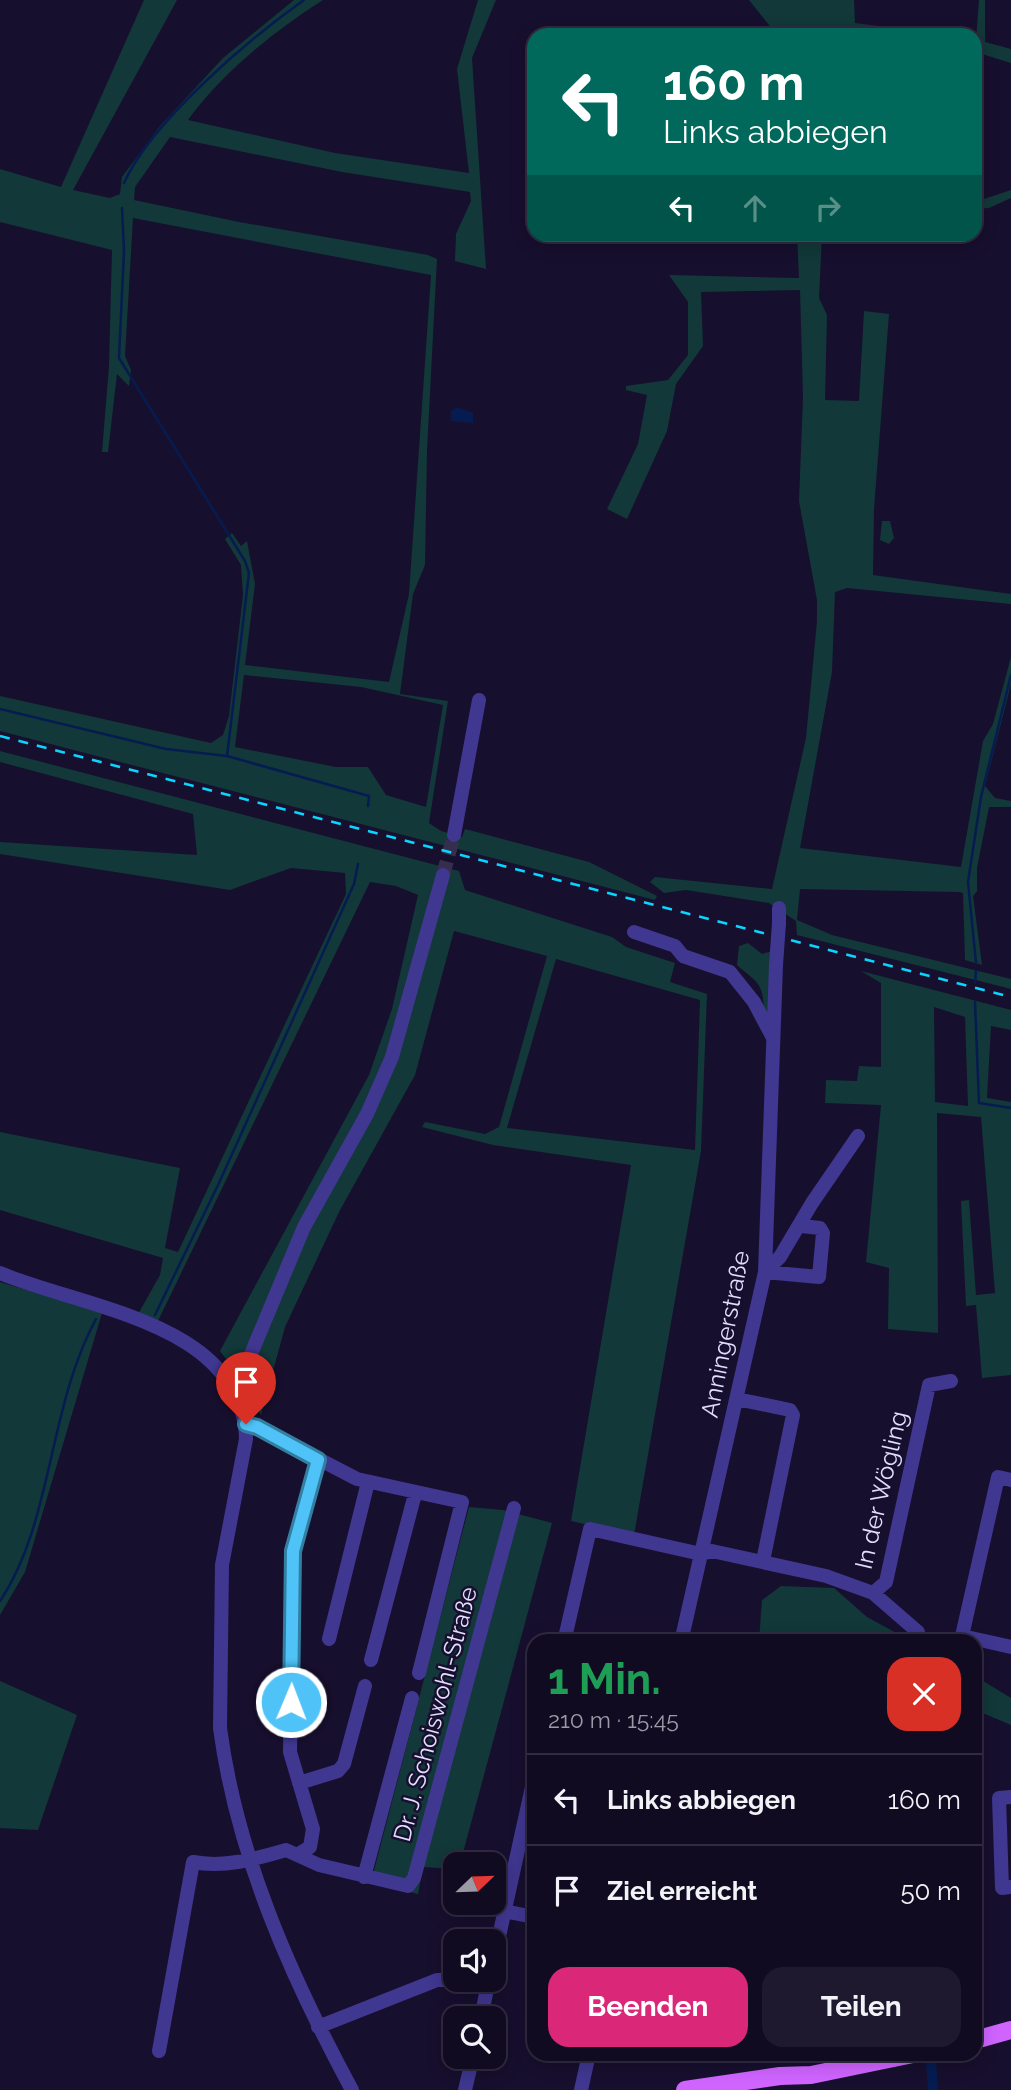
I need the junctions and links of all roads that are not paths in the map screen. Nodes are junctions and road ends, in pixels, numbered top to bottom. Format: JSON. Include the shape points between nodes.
{"nodes":[{"id":1,"x":479,"y":700,"type":"dead end"},
{"id":2,"x":454,"y":835,"type":"tunnel mouth"},
{"id":3,"x":443,"y":876,"type":"tunnel mouth"},
{"id":4,"x":779,"y":908,"type":"dead end"},
{"id":5,"x":634,"y":932,"type":"dead end"},
{"id":6,"x":772,"y":1037,"type":"junction"},
{"id":7,"x":858,"y":1136,"type":"dead end"},
{"id":8,"x":801,"y":1226,"type":"junction"},
{"id":9,"x":765,"y":1272,"type":"junction"},
{"id":10,"x":0,"y":1273,"type":"edge"},
{"id":11,"x":951,"y":1381,"type":"dead end"},
{"id":12,"x":230,"y":1386,"type":"junction"},
{"id":13,"x":737,"y":1399,"type":"junction"},
{"id":14,"x":246,"y":1424,"type":"junction"},
{"id":15,"x":318,"y":1460,"type":"junction"},
{"id":16,"x":1011,"y":1480,"type":"edge"},
{"id":17,"x":368,"y":1482,"type":"junction"},
{"id":18,"x":415,"y":1494,"type":"junction"},
{"id":19,"x":514,"y":1508,"type":"dead end"},
{"id":20,"x":701,"y":1554,"type":"junction"},
{"id":21,"x":763,"y":1561,"type":"junction"},
{"id":22,"x":873,"y":1593,"type":"junction"},
{"id":23,"x":918,"y":1632,"type":"dead end"},
{"id":24,"x":566,"y":1634,"type":"edge"},
{"id":25,"x":683,"y":1634,"type":"edge"},
{"id":26,"x":962,"y":1634,"type":"edge"},
{"id":27,"x":328,"y":1639,"type":"dead end"},
{"id":28,"x":982,"y":1640,"type":"edge"},
{"id":29,"x":1011,"y":1647,"type":"edge"},
{"id":30,"x":372,"y":1660,"type":"dead end"},
{"id":31,"x":419,"y":1673,"type":"dead end"},
{"id":32,"x":365,"y":1686,"type":"dead end"},
{"id":33,"x":412,"y":1698,"type":"dead end"},
{"id":34,"x":299,"y":1783,"type":"junction"},
{"id":35,"x":1011,"y":1797,"type":"edge"},
{"id":36,"x":527,"y":1809,"type":"edge"},
{"id":37,"x":297,"y":1855,"type":"junction"},
{"id":38,"x":252,"y":1860,"type":"junction"},
{"id":39,"x":363,"y":1877,"type":"junction"},
{"id":40,"x":1011,"y":1887,"type":"edge"},
{"id":41,"x":506,"y":1902,"type":"edge"},
{"id":42,"x":506,"y":1911,"type":"edge"},
{"id":43,"x":527,"y":1916,"type":"edge"},
{"id":44,"x":443,"y":1980,"type":"edge"},
{"id":45,"x":318,"y":2027,"type":"junction"},
{"id":46,"x":1011,"y":2030,"type":"edge"},
{"id":47,"x":982,"y":2038,"type":"edge"},
{"id":48,"x":159,"y":2051,"type":"dead end"},
{"id":49,"x":588,"y":2061,"type":"edge"},
{"id":50,"x":879,"y":2061,"type":"edge"},
{"id":51,"x":470,"y":2069,"type":"edge"},
{"id":52,"x":811,"y":2075,"type":"junction"},
{"id":53,"x":585,"y":2086,"type":"edge"},
{"id":54,"x":352,"y":2090,"type":"edge"},
{"id":55,"x":466,"y":2090,"type":"edge"},
{"id":56,"x":685,"y":2090,"type":"edge"},
{"id":57,"x":768,"y":2090,"type":"edge"}],
"edges":[{"from":1,"to":2,"type":"street"},
{"from":3,"to":12,"type":"street","via":[[392,1057],[367,1114],[304,1227],[241,1378]]},
{"from":4,"to":6,"type":"street","name":"Anningerstraße","bridge":true},
{"from":5,"to":6,"type":"street","name":"Anningerstraße","via":[[730,972],[754,1002]]},
{"from":6,"to":9,"type":"street","name":"Anningerstraße"},
{"from":7,"to":8,"type":"street"},
{"from":8,"to":9,"type":"street"},
{"from":8,"to":9,"type":"street","via":[[820,1228],[823,1233],[819,1278]]},
{"from":9,"to":13,"type":"street","name":"Anningerstraße"},
{"from":10,"to":12,"type":"street","via":[[163,1329],[192,1346]]},
{"from":11,"to":22,"type":"street","name":"In der Wögling","via":[[929,1385],[886,1582]]},
{"from":12,"to":14,"type":"street"},
{"from":13,"to":20,"type":"street","name":"Anningerstraße"},
{"from":13,"to":21,"type":"street","via":[[790,1410],[793,1415]]},
{"from":14,"to":15,"type":"street","name":"Dr. J. Schoiswohl-Straße"},
{"from":14,"to":38,"type":"street","via":[[245,1453],[222,1565],[220,1728],[228,1781]]},
{"from":15,"to":17,"type":"street","name":"Dr. J. Schoiswohl-Straße"},
{"from":15,"to":34,"type":"street","via":[[293,1551],[290,1752]]},
{"from":16,"to":26,"type":"street","via":[[998,1477]]},
{"from":17,"to":18,"type":"street","name":"Dr. J. Schoiswohl-Straße"},
{"from":17,"to":27,"type":"street"},
{"from":18,"to":30,"type":"street"},
{"from":18,"to":31,"type":"street","name":"Dr. J. Schoiswohl-Straße","via":[[462,1502]]},
{"from":19,"to":39,"type":"street","name":"Dr. J. Schoiswohl-Straße","via":[[414,1878],[408,1886]]},
{"from":20,"to":21,"type":"street","name":"In der Wögling","via":[[712,1551]]},
{"from":20,"to":24,"type":"street","via":[[590,1529]]},
{"from":20,"to":25,"type":"street","name":"Anningerstraße"},
{"from":21,"to":22,"type":"street","name":"In der Wögling"},
{"from":22,"to":23,"type":"street"},
{"from":28,"to":29,"type":"street"},
{"from":32,"to":34,"type":"street","via":[[344,1764],[338,1772]]},
{"from":33,"to":39,"type":"street","name":"Dr. J. Schoiswohl-Straße"},
{"from":34,"to":37,"type":"street","via":[[313,1839],[310,1847]]},
{"from":35,"to":40,"type":"street","via":[[999,1798],[1002,1888]]},
{"from":36,"to":41,"type":"street"},
{"from":37,"to":38,"type":"street","name":"Dr. J. Schoiswohl-Straße","via":[[286,1850]]},
{"from":37,"to":39,"type":"street","name":"Dr. J. Schoiswohl-Straße"},
{"from":38,"to":45,"type":"street","via":[[285,1958]]},
{"from":38,"to":48,"type":"street","name":"Dr. J. Schoiswohl-Straße","via":[[210,1865],[193,1862]]},
{"from":42,"to":43,"type":"street"},
{"from":44,"to":45,"type":"street"},
{"from":45,"to":54,"type":"street"},
{"from":46,"to":47,"type":"main road"},
{"from":49,"to":53,"type":"street"},
{"from":50,"to":52,"type":"main road"},
{"from":51,"to":55,"type":"street"},
{"from":52,"to":56,"type":"main road"},
{"from":52,"to":57,"type":"main road"}]}
